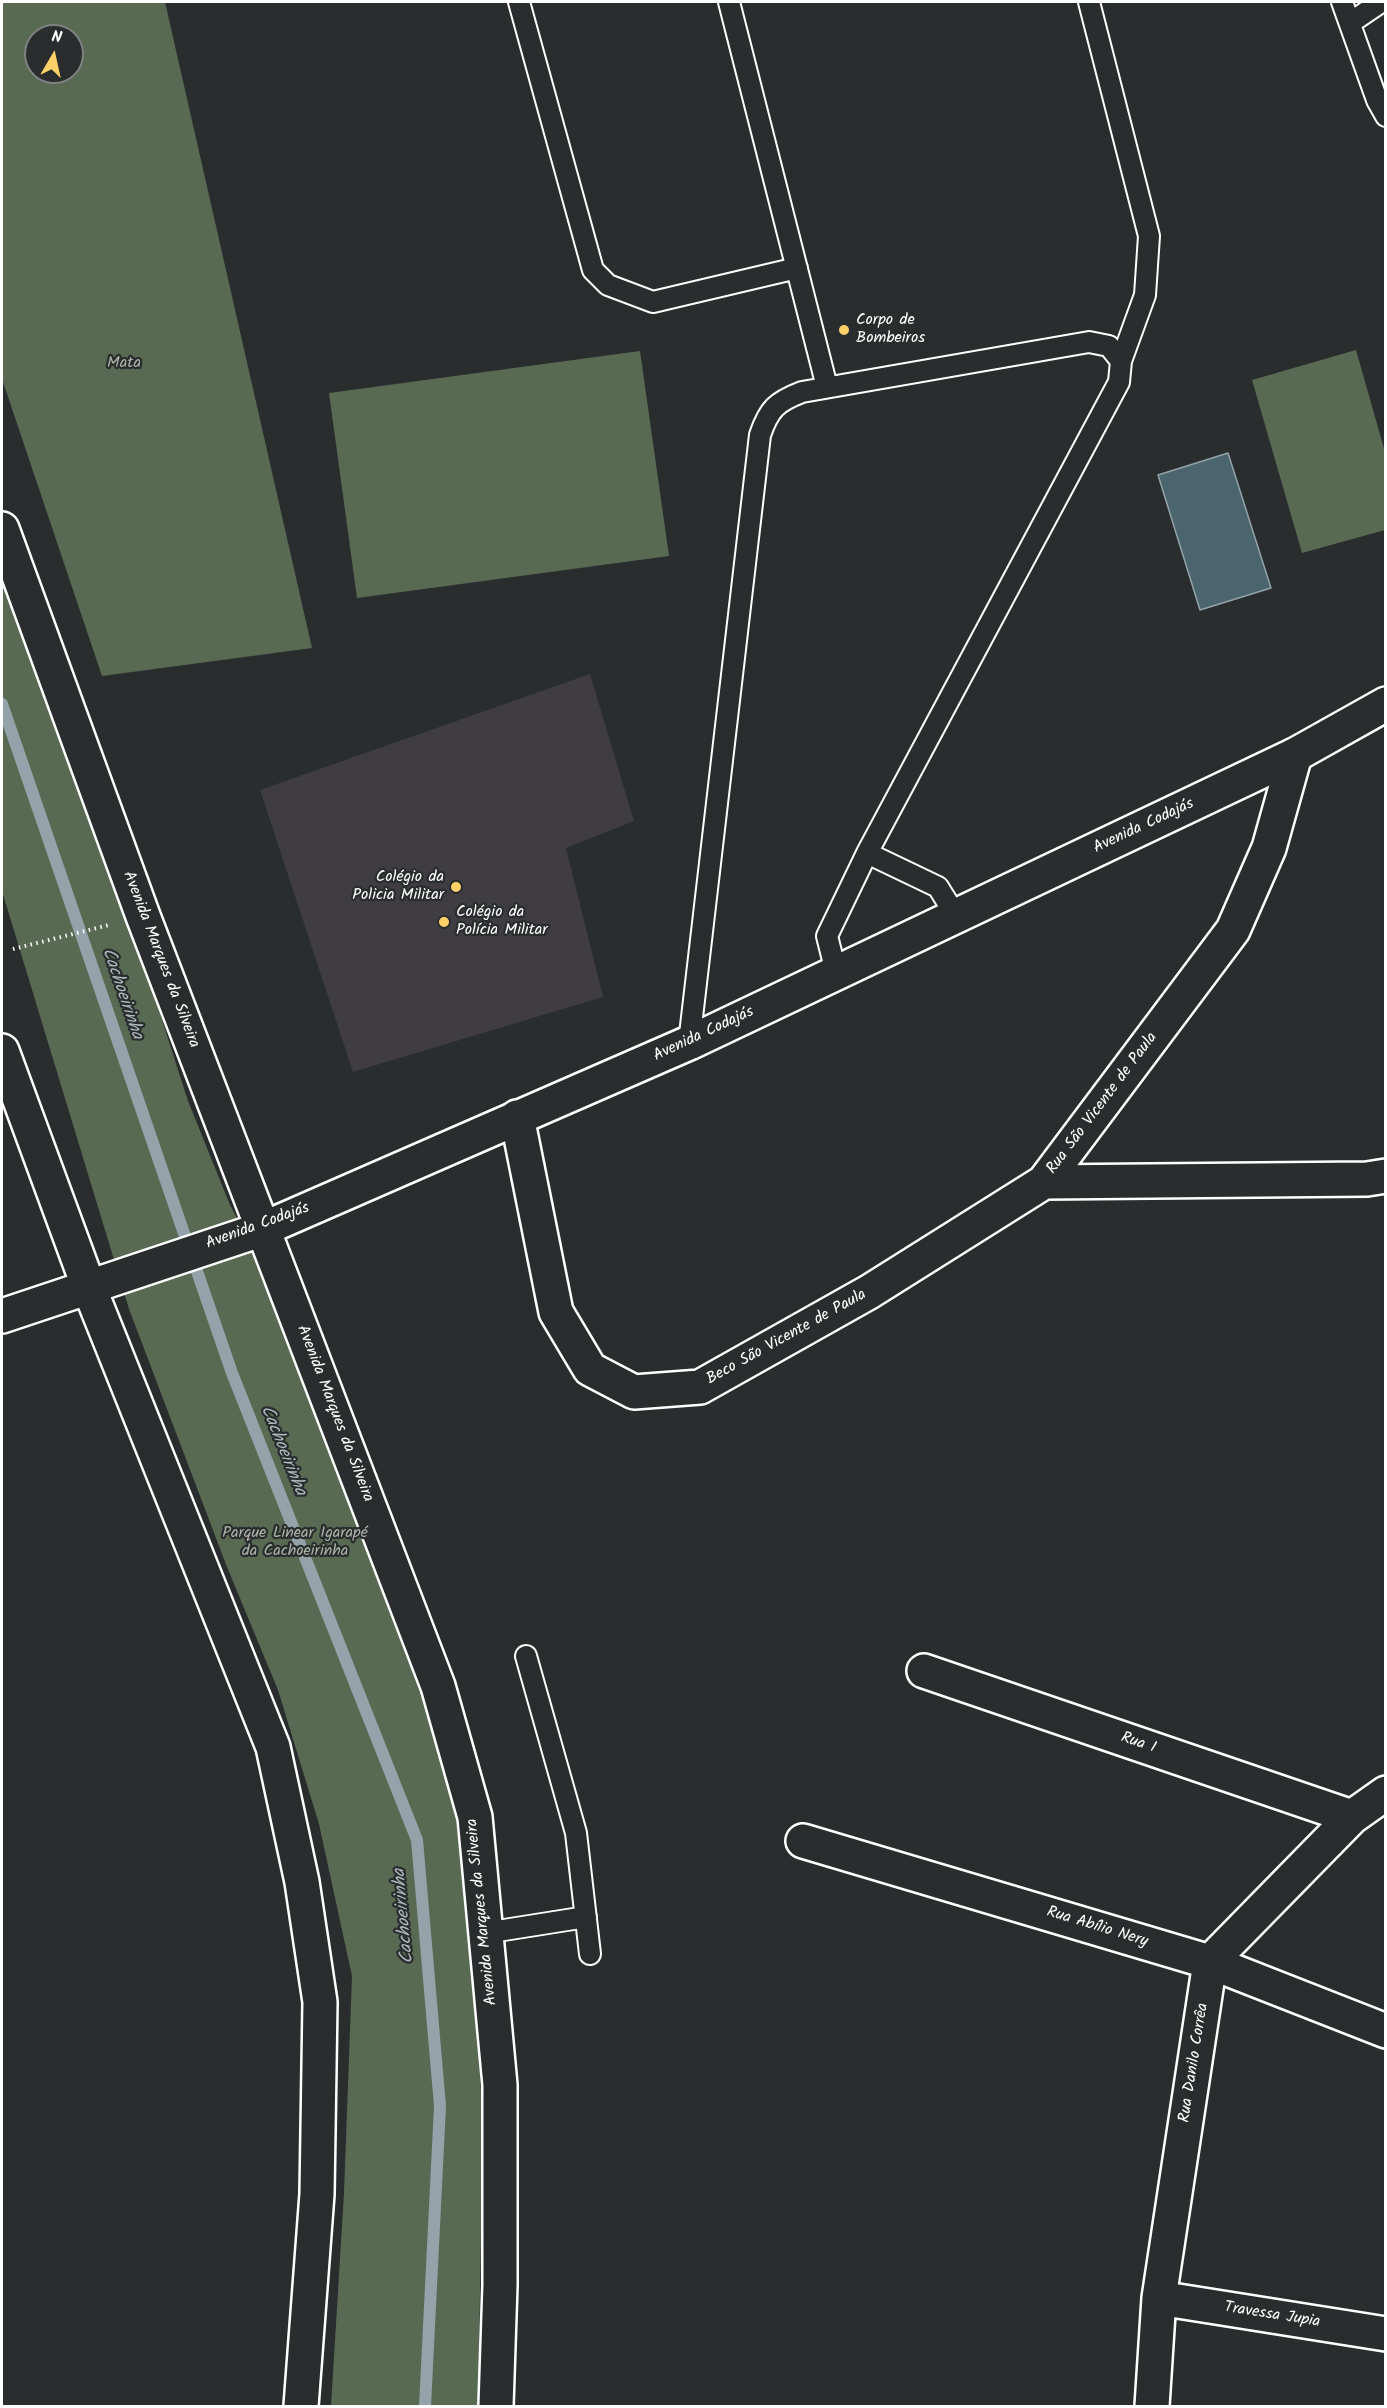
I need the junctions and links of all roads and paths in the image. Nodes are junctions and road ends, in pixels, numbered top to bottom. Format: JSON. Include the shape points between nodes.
{"nodes":[{"id":1,"x":519,"y":2,"type":"edge"},
{"id":2,"x":729,"y":2,"type":"edge"},
{"id":3,"x":1089,"y":2,"type":"edge"},
{"id":4,"x":1342,"y":2,"type":"edge"},
{"id":5,"x":1381,"y":2,"type":"edge"},
{"id":6,"x":1350,"y":23,"type":"junction"},
{"id":7,"x":1386,"y":116,"type":"edge"},
{"id":8,"x":797,"y":268,"type":"junction"},
{"id":9,"x":1121,"y":362,"type":"junction"},
{"id":10,"x":827,"y":387,"type":"junction"},
{"id":11,"x":2,"y":529,"type":"edge"},
{"id":12,"x":1386,"y":704,"type":"edge"},
{"id":13,"x":1295,"y":755,"type":"junction"},
{"id":14,"x":867,"y":853,"type":"junction"},
{"id":15,"x":956,"y":916,"type":"junction"},
{"id":16,"x":111,"y":925,"type":"dead end"},
{"id":17,"x":14,"y":949,"type":"dead end"},
{"id":18,"x":836,"y":972,"type":"junction"},
{"id":19,"x":689,"y":1043,"type":"junction"},
{"id":20,"x":2,"y":1051,"type":"edge"},
{"id":21,"x":517,"y":1117,"type":"junction"},
{"id":22,"x":1386,"y":1176,"type":"edge"},
{"id":23,"x":1044,"y":1182,"type":"junction"},
{"id":24,"x":263,"y":1229,"type":"junction"},
{"id":25,"x":88,"y":1286,"type":"junction"},
{"id":26,"x":2,"y":1316,"type":"edge"},
{"id":27,"x":526,"y":1656,"type":"dead end"},
{"id":28,"x":924,"y":1671,"type":"dead end"},
{"id":29,"x":1386,"y":1792,"type":"edge"},
{"id":30,"x":1352,"y":1816,"type":"junction"},
{"id":31,"x":803,"y":1841,"type":"dead end"},
{"id":32,"x":586,"y":1917,"type":"junction"},
{"id":33,"x":485,"y":1933,"type":"junction"},
{"id":34,"x":590,"y":1954,"type":"dead end"},
{"id":35,"x":1210,"y":1962,"type":"junction"},
{"id":36,"x":1386,"y":2031,"type":"edge"},
{"id":37,"x":1159,"y":2298,"type":"junction"},
{"id":38,"x":1386,"y":2334,"type":"edge"},
{"id":39,"x":301,"y":2406,"type":"edge"},
{"id":40,"x":496,"y":2406,"type":"edge"},
{"id":41,"x":1152,"y":2406,"type":"edge"}],
"edges":[{"from":1,"to":8,"type":"lane","via":[[593,270],[608,285],[653,302]]},
{"from":2,"to":8,"type":"lane"},
{"from":3,"to":9,"type":"lane","via":[[1149,236],[1145,295]]},
{"from":4,"to":6,"type":"lane"},
{"from":5,"to":6,"type":"lane"},
{"from":6,"to":7,"type":"lane"},
{"from":8,"to":10,"type":"lane"},
{"from":9,"to":10,"type":"lane","via":[[1108,346],[1089,342]]},
{"from":9,"to":14,"type":"lane","via":[[1119,382]]},
{"from":10,"to":19,"type":"lane","via":[[782,399],[767,415],[760,435]]},
{"from":11,"to":24,"type":"street","name":"Avenida Marques da Silveira","via":[[143,916]]},
{"from":12,"to":13,"type":"street","name":"Avenida Codajás"},
{"from":13,"to":15,"type":"street","name":"Avenida Codajás"},
{"from":13,"to":23,"type":"street","name":"Rua São Vicente de Paula","via":[[1269,848],[1233,930]]},
{"from":14,"to":15,"type":"lane","via":[[938,887]]},
{"from":14,"to":18,"type":"lane","via":[[827,936]]},
{"from":15,"to":18,"type":"street","name":"Avenida Codajás"},
{"from":16,"to":17,"type":"path"},
{"from":18,"to":19,"type":"street","name":"Avenida Codajás"},
{"from":19,"to":21,"type":"street","name":"Avenida Codajás"},
{"from":20,"to":25,"type":"street"},
{"from":21,"to":23,"type":"street","name":"Beco São Vicente de Paula","via":[[556,1312],[590,1369],[634,1392],[700,1387],[869,1292]]},
{"from":21,"to":24,"type":"street","name":"Avenida Codajás"},
{"from":22,"to":23,"type":"street","name":"Rua São Vicente de Paula"},
{"from":24,"to":25,"type":"street","name":"Avenida Codajás"},
{"from":24,"to":33,"type":"street","name":"Avenida Marques da Silveira","via":[[438,1686],[475,1817]]},
{"from":25,"to":26,"type":"street","name":"Avenida Codajás"},
{"from":25,"to":39,"type":"street","via":[[273,1747],[302,1882],[320,2002],[317,2194]]},
{"from":27,"to":32,"type":"lane","via":[[576,1833]]},
{"from":28,"to":30,"type":"street","name":"Rua I"},
{"from":29,"to":30,"type":"street"},
{"from":30,"to":35,"type":"street"},
{"from":31,"to":35,"type":"street","name":"Rua Abílio Nery"},
{"from":32,"to":33,"type":"lane"},
{"from":32,"to":34,"type":"lane"},
{"from":33,"to":40,"type":"street","name":"Avenida Marques da Silveira","via":[[500,2085]]},
{"from":35,"to":36,"type":"street","name":"Rua Abílio Nery"},
{"from":35,"to":37,"type":"street","name":"Rua Danilo Corrêa"},
{"from":37,"to":38,"type":"street","name":"Travessa Jupia"},
{"from":37,"to":41,"type":"street","name":"Rua Danilo Corrêa"}]}
